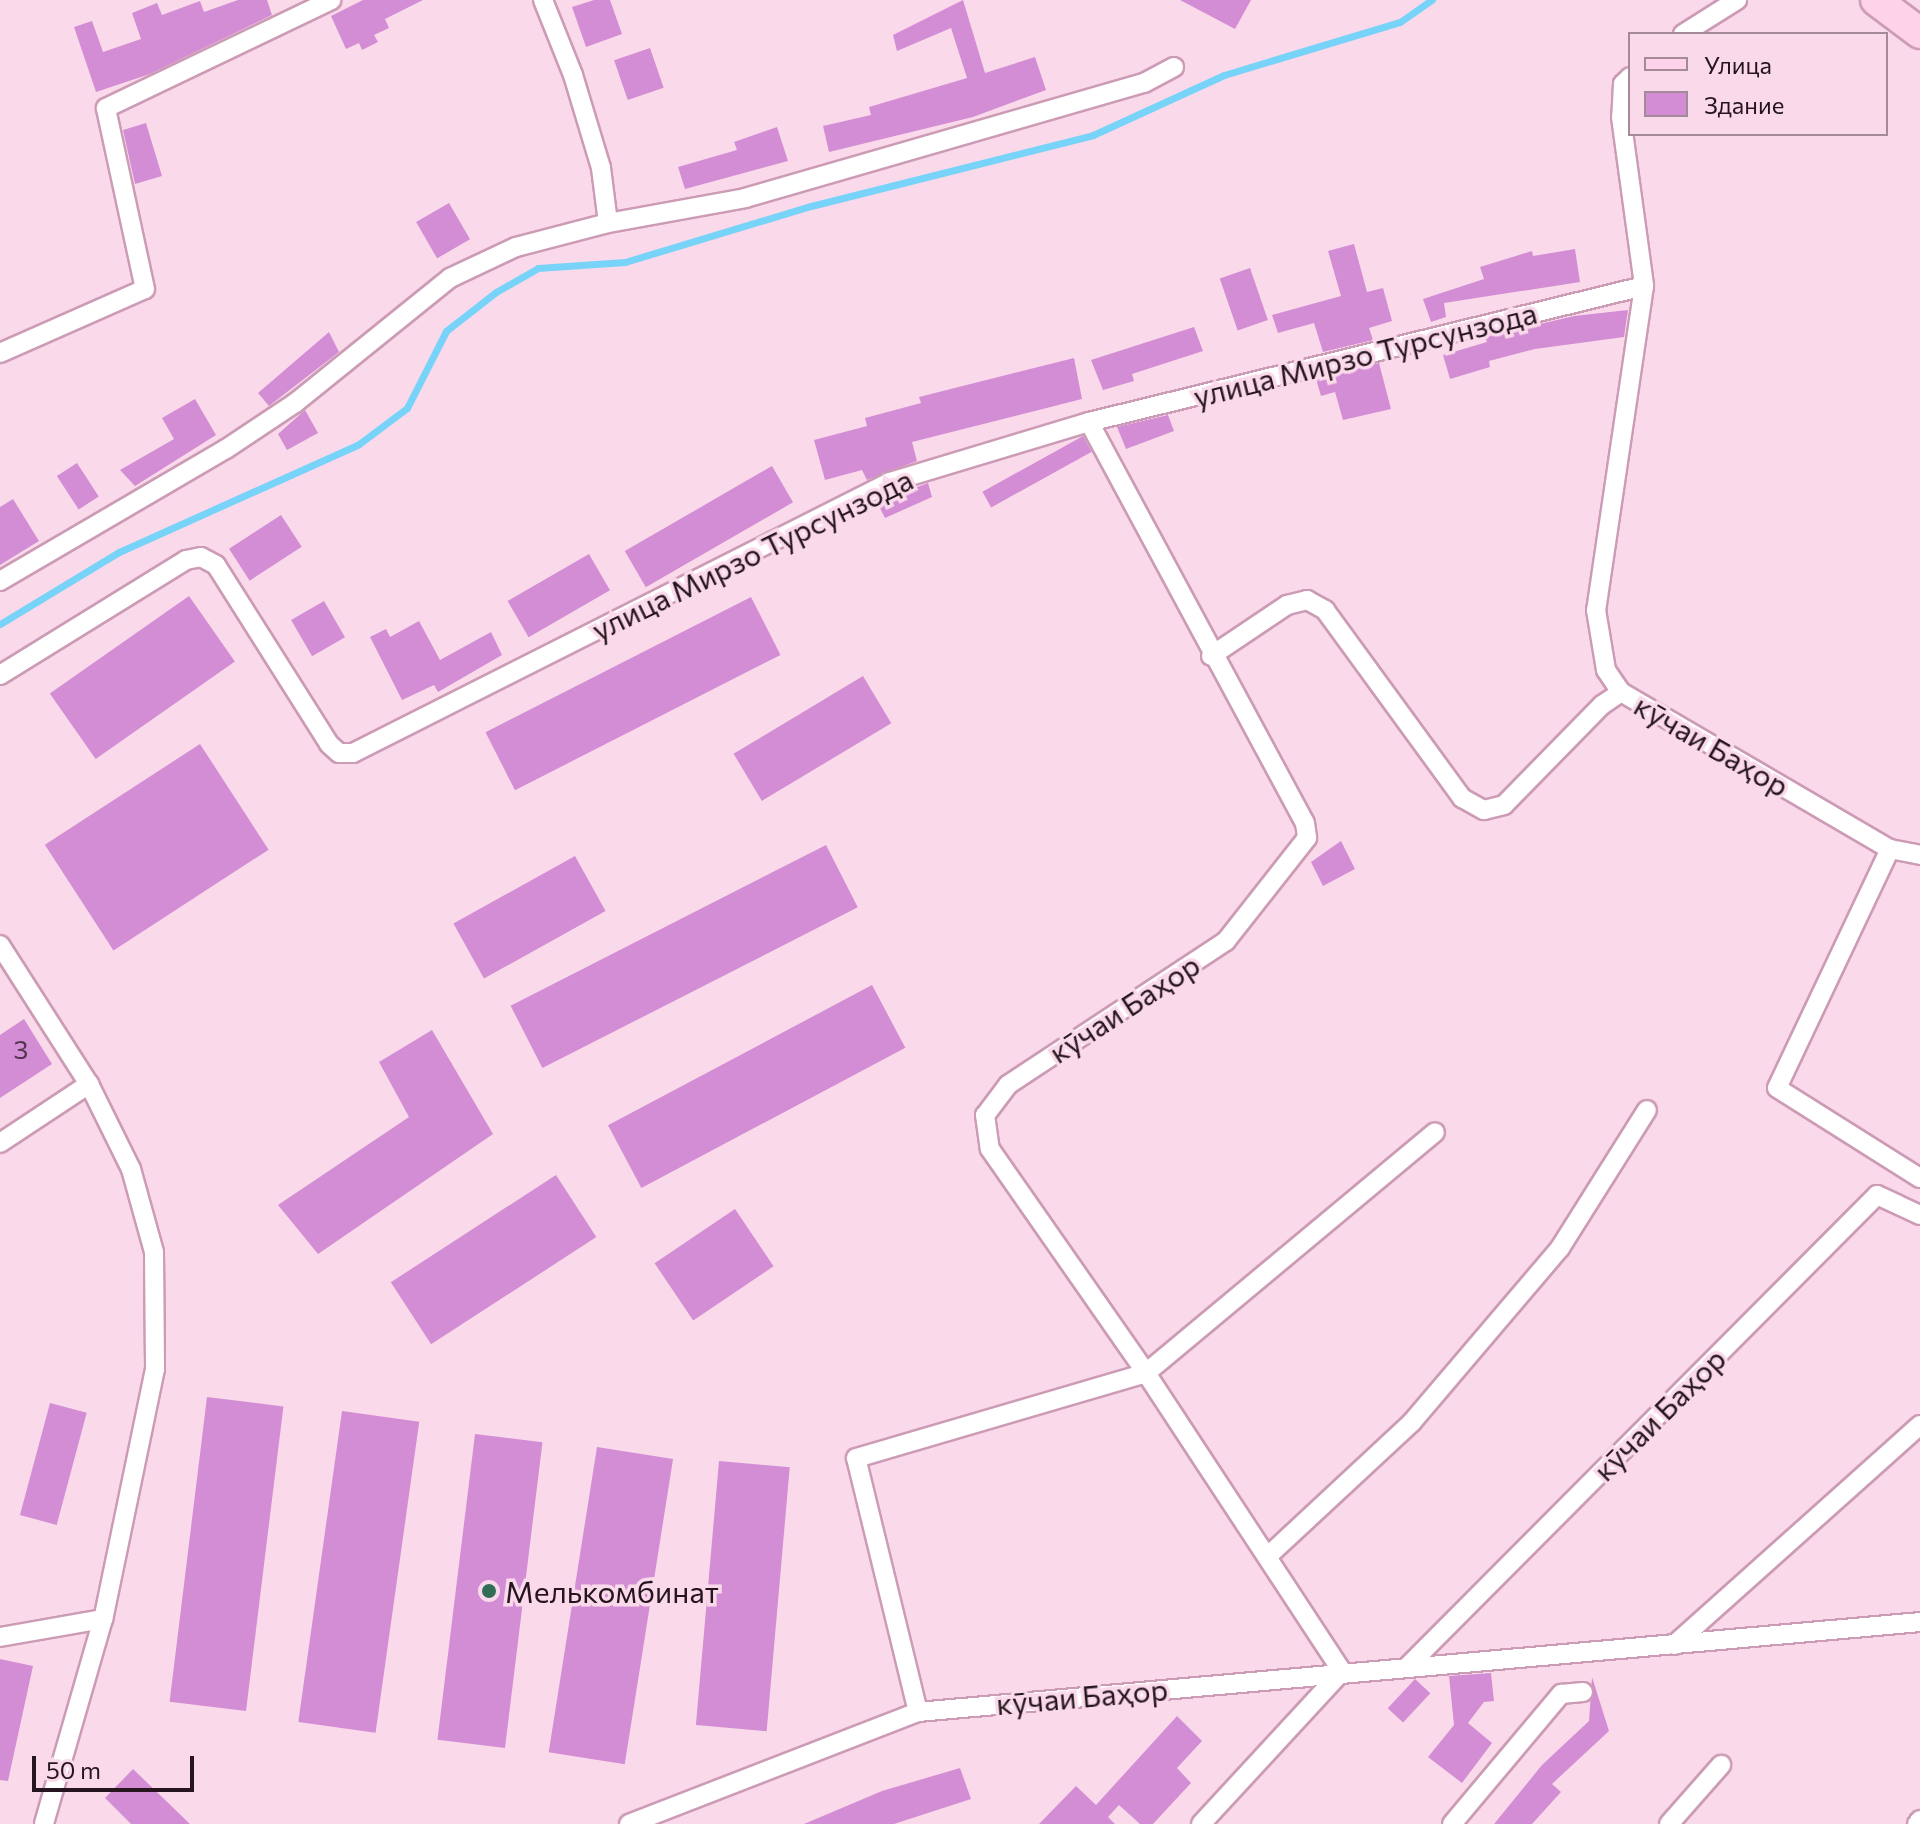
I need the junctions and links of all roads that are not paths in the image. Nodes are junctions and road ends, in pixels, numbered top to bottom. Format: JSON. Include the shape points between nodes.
{"nodes":[{"id":1,"x":331,"y":0,"type":"edge"},
{"id":2,"x":543,"y":0,"type":"edge"},
{"id":3,"x":1737,"y":0,"type":"edge"},
{"id":4,"x":1876,"y":0,"type":"edge"},
{"id":5,"x":1686,"y":32,"type":"edge"},
{"id":6,"x":1920,"y":33,"type":"edge"},
{"id":7,"x":1174,"y":67,"type":"dead end"},
{"id":8,"x":1628,"y":79,"type":"edge"},
{"id":9,"x":608,"y":223,"type":"junction"},
{"id":10,"x":1644,"y":286,"type":"junction"},
{"id":11,"x":0,"y":353,"type":"edge"},
{"id":12,"x":1089,"y":422,"type":"junction"},
{"id":13,"x":0,"y":581,"type":"edge"},
{"id":14,"x":1211,"y":656,"type":"junction"},
{"id":15,"x":0,"y":675,"type":"edge"},
{"id":16,"x":1621,"y":692,"type":"junction"},
{"id":17,"x":1890,"y":849,"type":"junction"},
{"id":18,"x":1920,"y":855,"type":"edge"},
{"id":19,"x":0,"y":945,"type":"edge"},
{"id":20,"x":89,"y":1084,"type":"junction"},
{"id":21,"x":1647,"y":1110,"type":"dead end"},
{"id":22,"x":1435,"y":1132,"type":"dead end"},
{"id":23,"x":0,"y":1143,"type":"edge"},
{"id":24,"x":1920,"y":1178,"type":"edge"},
{"id":25,"x":1920,"y":1215,"type":"edge"},
{"id":26,"x":1146,"y":1373,"type":"junction"},
{"id":27,"x":1920,"y":1425,"type":"edge"},
{"id":28,"x":1268,"y":1556,"type":"junction"},
{"id":29,"x":103,"y":1619,"type":"junction"},
{"id":30,"x":1920,"y":1622,"type":"edge"},
{"id":31,"x":0,"y":1637,"type":"edge"},
{"id":32,"x":1674,"y":1645,"type":"junction"},
{"id":33,"x":1407,"y":1667,"type":"junction"},
{"id":34,"x":1342,"y":1671,"type":"junction"},
{"id":35,"x":1583,"y":1692,"type":"dead end"},
{"id":36,"x":918,"y":1712,"type":"junction"},
{"id":37,"x":1721,"y":1765,"type":"dead end"},
{"id":38,"x":44,"y":1824,"type":"edge"},
{"id":39,"x":629,"y":1824,"type":"edge"},
{"id":40,"x":1201,"y":1824,"type":"edge"},
{"id":41,"x":1452,"y":1824,"type":"edge"},
{"id":42,"x":1669,"y":1824,"type":"edge"}],
"edges":[{"from":1,"to":11,"type":"street","via":[[106,108],[145,289]]},
{"from":2,"to":9,"type":"street","via":[[601,168]]},
{"from":3,"to":5,"type":"street"},
{"from":4,"to":6,"type":"main road"},
{"from":7,"to":9,"type":"street","via":[[1144,83],[745,198]]},
{"from":8,"to":10,"type":"street","name":"кӯчаи Баҳор","via":[[1623,84],[1621,117]]},
{"from":9,"to":13,"type":"street","via":[[516,247],[450,278],[283,411]]},
{"from":10,"to":12,"type":"street","name":"улица Мирзо Турсунзода"},
{"from":10,"to":16,"type":"street","name":"кӯчаи Баҳор","via":[[1596,610],[1606,670]]},
{"from":12,"to":14,"type":"street","name":"кӯчаи Баҳор"},
{"from":12,"to":15,"type":"street","name":"улица Мирзо Турсунзода","via":[[890,482],[353,753],[339,753],[329,744],[216,565],[201,557],[186,560]]},
{"from":14,"to":16,"type":"street","via":[[1287,605],[1307,600],[1325,610],[1462,798],[1484,810],[1504,805]]},
{"from":14,"to":26,"type":"street","name":"кӯчаи Баҳор","via":[[1305,823],[1302,850],[1226,941],[1008,1085],[985,1115],[990,1149]]},
{"from":16,"to":17,"type":"street","name":"кӯчаи Баҳор"},
{"from":17,"to":18,"type":"street","name":"кӯчаи Баҳор"},
{"from":17,"to":24,"type":"street","via":[[1777,1088]]},
{"from":19,"to":20,"type":"street"},
{"from":20,"to":23,"type":"street"},
{"from":20,"to":29,"type":"street","via":[[131,1169],[154,1252],[155,1369]]},
{"from":21,"to":28,"type":"street","via":[[1560,1248],[1422,1410]]},
{"from":22,"to":26,"type":"street"},
{"from":25,"to":33,"type":"street","name":"кӯчаи Баҳор","via":[[1877,1195]]},
{"from":26,"to":28,"type":"street","name":"кӯчаи Баҳор"},
{"from":26,"to":36,"type":"street","via":[[856,1458]]},
{"from":27,"to":32,"type":"street"},
{"from":28,"to":34,"type":"street","name":"кӯчаи Баҳор"},
{"from":29,"to":31,"type":"street"},
{"from":29,"to":38,"type":"street"},
{"from":30,"to":32,"type":"street","name":"кӯчаи Баҳор"},
{"from":32,"to":33,"type":"street","name":"кӯчаи Баҳор"},
{"from":33,"to":34,"type":"street","name":"кӯчаи Баҳор"},
{"from":34,"to":36,"type":"street","name":"кӯчаи Баҳор"},
{"from":34,"to":40,"type":"street"},
{"from":35,"to":41,"type":"street","via":[[1561,1694]]},
{"from":36,"to":39,"type":"street","name":"кӯчаи Баҳор"},
{"from":37,"to":42,"type":"street"}]}
